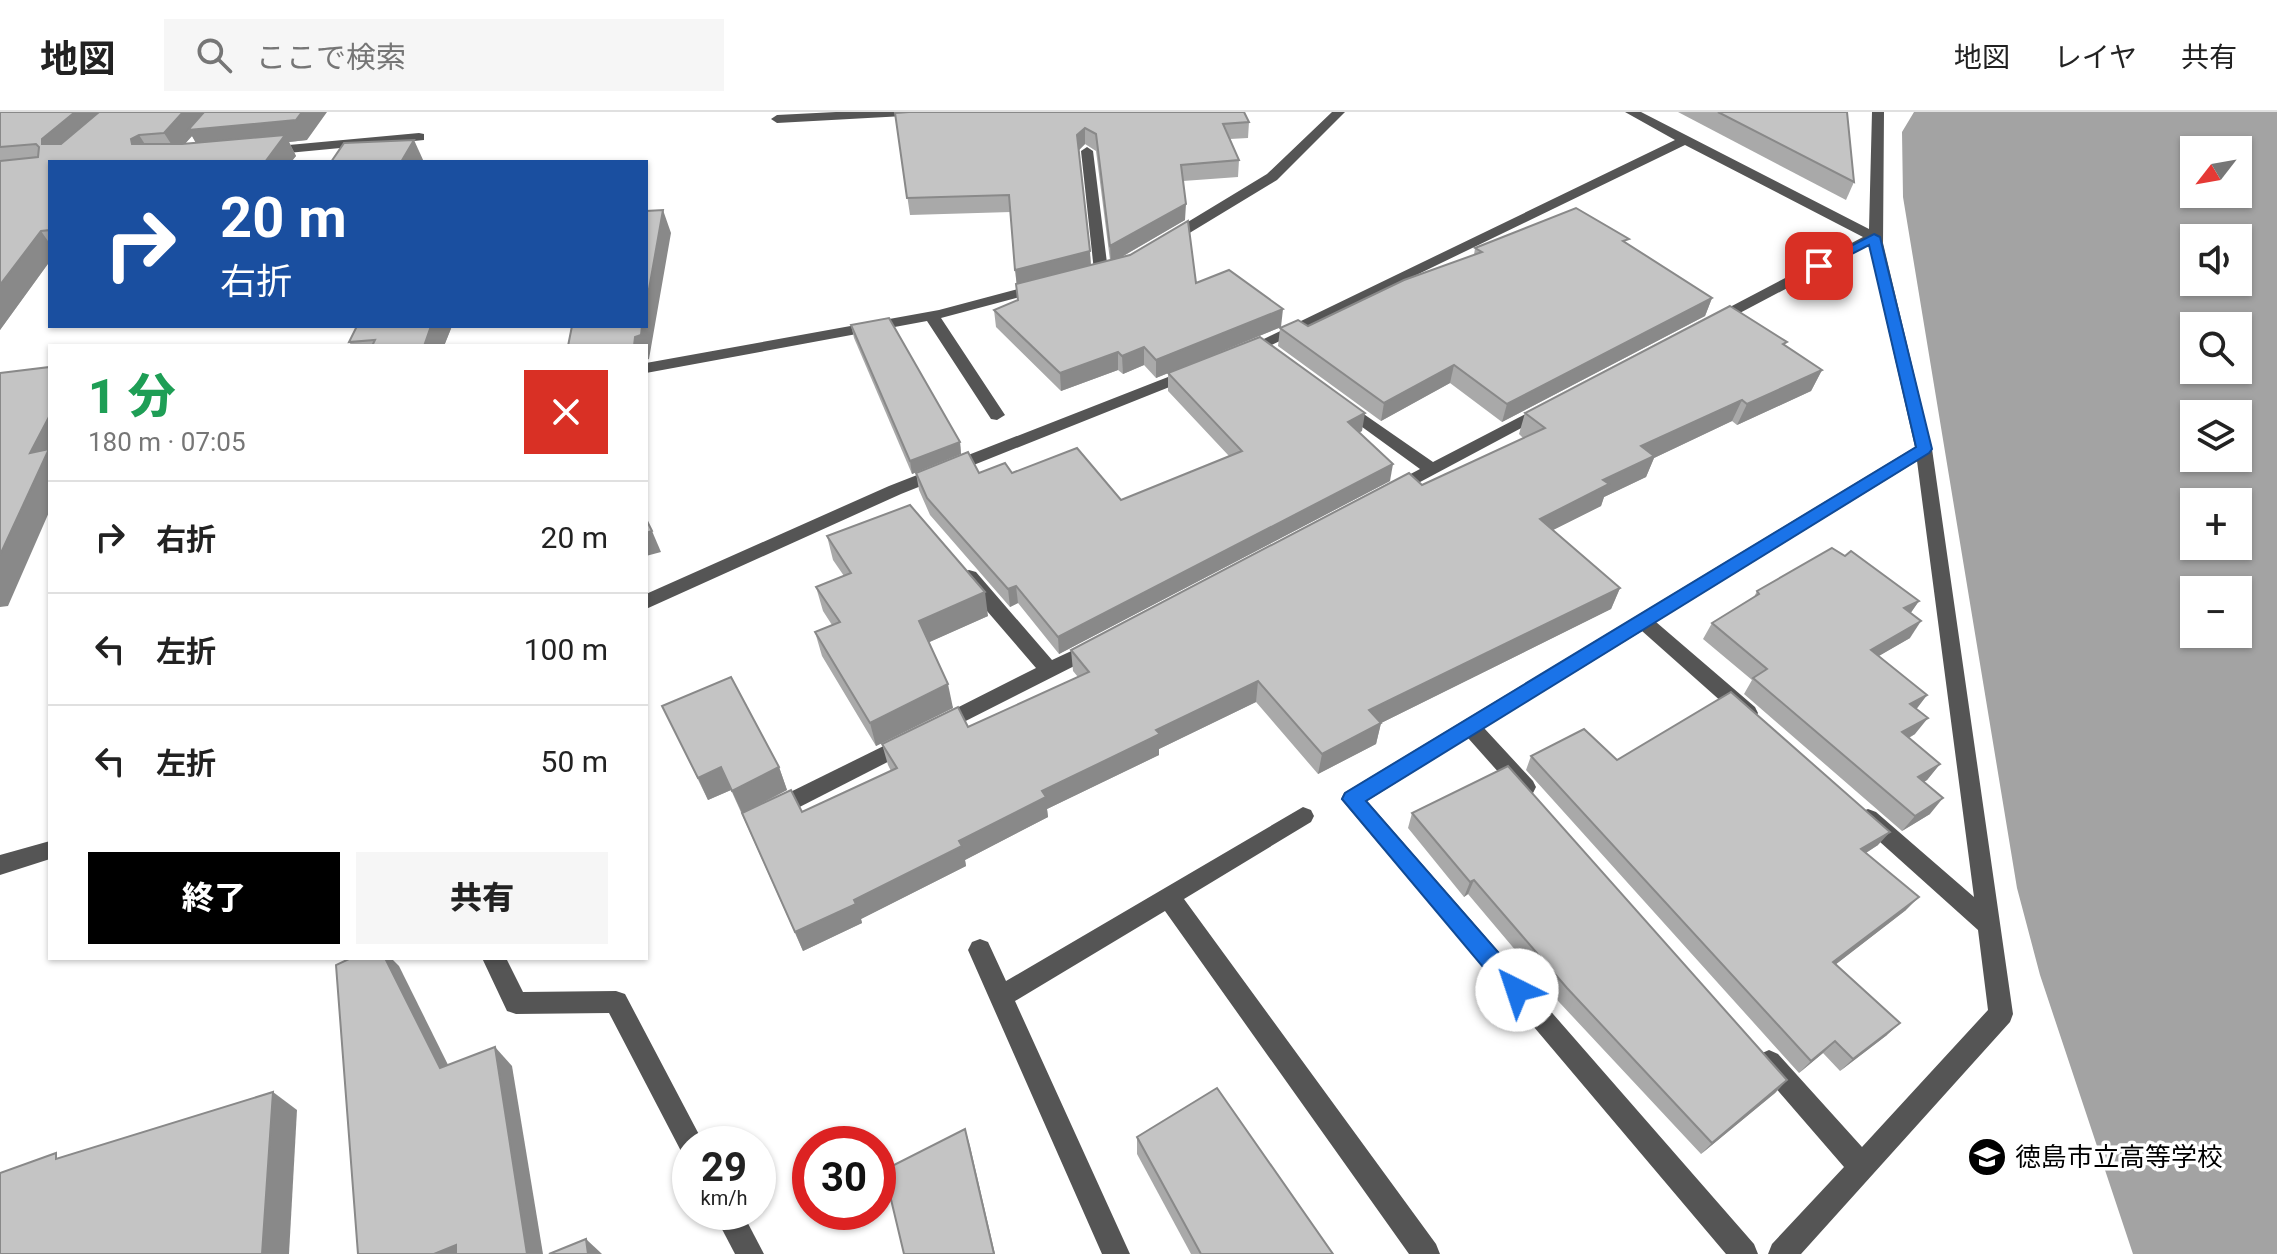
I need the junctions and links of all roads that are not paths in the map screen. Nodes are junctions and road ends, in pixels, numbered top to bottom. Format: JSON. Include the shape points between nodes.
{"nodes":[{"id":1,"x":904,"y":112,"type":"edge"},
{"id":2,"x":1339,"y":112,"type":"edge"},
{"id":3,"x":1631,"y":112,"type":"edge"},
{"id":4,"x":1878,"y":112,"type":"edge"},
{"id":5,"x":777,"y":119,"type":"dead end"},
{"id":6,"x":419,"y":137,"type":"dead end"},
{"id":7,"x":1686,"y":139,"type":"junction"},
{"id":8,"x":1087,"y":151,"type":"edge"},
{"id":9,"x":245,"y":153,"type":"edge"},
{"id":10,"x":1875,"y":240,"type":"junction"},
{"id":11,"x":1151,"y":251,"type":"edge"},
{"id":12,"x":1100,"y":272,"type":"edge"},
{"id":13,"x":1057,"y":283,"type":"edge"},
{"id":14,"x":931,"y":315,"type":"junction"},
{"id":15,"x":1694,"y":332,"type":"edge"},
{"id":16,"x":1232,"y":357,"type":"edge"},
{"id":17,"x":648,"y":368,"type":"edge"},
{"id":18,"x":1203,"y":369,"type":"edge"},
{"id":19,"x":1322,"y":390,"type":"edge"},
{"id":20,"x":1556,"y":404,"type":"edge"},
{"id":21,"x":997,"y":415,"type":"dead end"},
{"id":22,"x":1924,"y":449,"type":"junction"},
{"id":23,"x":1432,"y":470,"type":"junction"},
{"id":24,"x":1376,"y":499,"type":"edge"},
{"id":25,"x":957,"y":563,"type":"edge"},
{"id":26,"x":648,"y":601,"type":"edge"},
{"id":27,"x":1643,"y":621,"type":"junction"},
{"id":28,"x":1107,"y":641,"type":"edge"},
{"id":29,"x":1050,"y":671,"type":"junction"},
{"id":30,"x":1762,"y":725,"type":"edge"},
{"id":31,"x":1470,"y":726,"type":"junction"},
{"id":32,"x":1544,"y":809,"type":"edge"},
{"id":33,"x":1857,"y":809,"type":"edge"},
{"id":34,"x":1303,"y":816,"type":"dead end"},
{"id":35,"x":752,"y":821,"type":"edge"},
{"id":36,"x":48,"y":851,"type":"edge"},
{"id":37,"x":0,"y":865,"type":"edge"},
{"id":38,"x":1168,"y":896,"type":"junction"},
{"id":39,"x":1988,"y":924,"type":"junction"},
{"id":40,"x":980,"y":950,"type":"dead end"},
{"id":41,"x":495,"y":960,"type":"edge"},
{"id":42,"x":1001,"y":997,"type":"junction"},
{"id":43,"x":1756,"y":1048,"type":"edge"},
{"id":44,"x":681,"y":1126,"type":"edge"},
{"id":45,"x":1862,"y":1167,"type":"junction"},
{"id":46,"x":737,"y":1230,"type":"edge"},
{"id":47,"x":750,"y":1254,"type":"edge"},
{"id":48,"x":1116,"y":1254,"type":"edge"},
{"id":49,"x":1426,"y":1254,"type":"edge"},
{"id":50,"x":1744,"y":1254,"type":"edge"},
{"id":51,"x":1782,"y":1254,"type":"edge"}],
"edges":[{"from":1,"to":5,"type":"street"},
{"from":2,"to":11,"type":"street","via":[[1272,177]]},
{"from":3,"to":7,"type":"street"},
{"from":4,"to":10,"type":"street"},
{"from":6,"to":9,"type":"street"},
{"from":7,"to":10,"type":"street"},
{"from":7,"to":16,"type":"street","via":[[1268,350]]},
{"from":8,"to":12,"type":"street"},
{"from":10,"to":15,"type":"street"},
{"from":10,"to":22,"type":"street"},
{"from":13,"to":14,"type":"street"},
{"from":14,"to":17,"type":"street"},
{"from":14,"to":21,"type":"street"},
{"from":18,"to":26,"type":"street"},
{"from":19,"to":23,"type":"street"},
{"from":20,"to":23,"type":"street"},
{"from":22,"to":27,"type":"street"},
{"from":22,"to":39,"type":"street"},
{"from":23,"to":24,"type":"street"},
{"from":25,"to":29,"type":"street"},
{"from":27,"to":30,"type":"street"},
{"from":27,"to":31,"type":"street"},
{"from":28,"to":29,"type":"street"},
{"from":29,"to":35,"type":"street"},
{"from":31,"to":32,"type":"street"},
{"from":31,"to":50,"type":"street","via":[[1352,799]]},
{"from":33,"to":39,"type":"street"},
{"from":34,"to":38,"type":"street"},
{"from":36,"to":37,"type":"street"},
{"from":38,"to":42,"type":"street"},
{"from":38,"to":49,"type":"street"},
{"from":39,"to":45,"type":"street","via":[[2001,1014]]},
{"from":40,"to":42,"type":"street"},
{"from":41,"to":44,"type":"street","via":[[516,1003],[616,1002]]},
{"from":42,"to":48,"type":"street"},
{"from":43,"to":45,"type":"street"},
{"from":45,"to":51,"type":"street"},
{"from":46,"to":47,"type":"street"}]}
